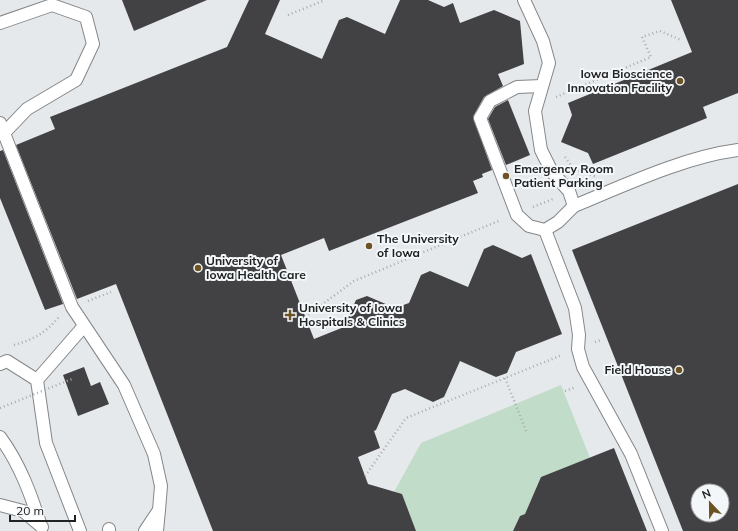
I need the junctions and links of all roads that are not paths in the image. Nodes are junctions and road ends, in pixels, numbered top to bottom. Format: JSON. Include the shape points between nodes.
{"nodes":[{"id":1,"x":524,"y":0,"type":"edge"},
{"id":2,"x":0,"y":23,"type":"edge"},
{"id":3,"x":542,"y":86,"type":"junction"},
{"id":4,"x":2,"y":127,"type":"edge"},
{"id":5,"x":738,"y":150,"type":"edge"},
{"id":6,"x":574,"y":206,"type":"junction"},
{"id":7,"x":544,"y":230,"type":"junction"},
{"id":8,"x":84,"y":326,"type":"junction"},
{"id":9,"x":0,"y":364,"type":"edge"},
{"id":10,"x":37,"y":380,"type":"junction"},
{"id":11,"x":0,"y":437,"type":"edge"},
{"id":12,"x":0,"y":505,"type":"edge"},
{"id":13,"x":159,"y":510,"type":"junction"},
{"id":14,"x":42,"y":528,"type":"edge"},
{"id":15,"x":80,"y":531,"type":"edge"},
{"id":16,"x":145,"y":531,"type":"edge"},
{"id":17,"x":158,"y":531,"type":"edge"},
{"id":18,"x":662,"y":531,"type":"edge"}],
"edges":[{"from":1,"to":3,"type":"lane","via":[[543,41],[549,63]]},
{"from":2,"to":4,"type":"lane","via":[[52,5],[86,17],[93,44],[76,80]]},
{"from":3,"to":6,"type":"lane","via":[[536,111],[540,150],[552,172],[569,191]]},
{"from":3,"to":7,"type":"lane","via":[[517,87],[490,101],[480,118],[517,215],[529,226]]},
{"from":4,"to":8,"type":"lane","via":[[72,307]]},
{"from":5,"to":6,"type":"lane","via":[[721,152],[657,172]]},
{"from":6,"to":7,"type":"lane","via":[[558,222]]},
{"from":7,"to":18,"type":"lane","via":[[575,308],[579,335],[578,349],[589,381],[610,412],[631,454]]},
{"from":8,"to":10,"type":"lane"},
{"from":8,"to":13,"type":"lane","via":[[124,385],[154,454],[161,486]]},
{"from":9,"to":10,"type":"lane","via":[[7,361]]},
{"from":10,"to":15,"type":"lane","via":[[46,443]]},
{"from":11,"to":14,"type":"lane","via":[[12,454],[34,502]]},
{"from":12,"to":14,"type":"lane","via":[[23,511]]},
{"from":13,"to":16,"type":"lane"},
{"from":13,"to":17,"type":"lane"}]}
